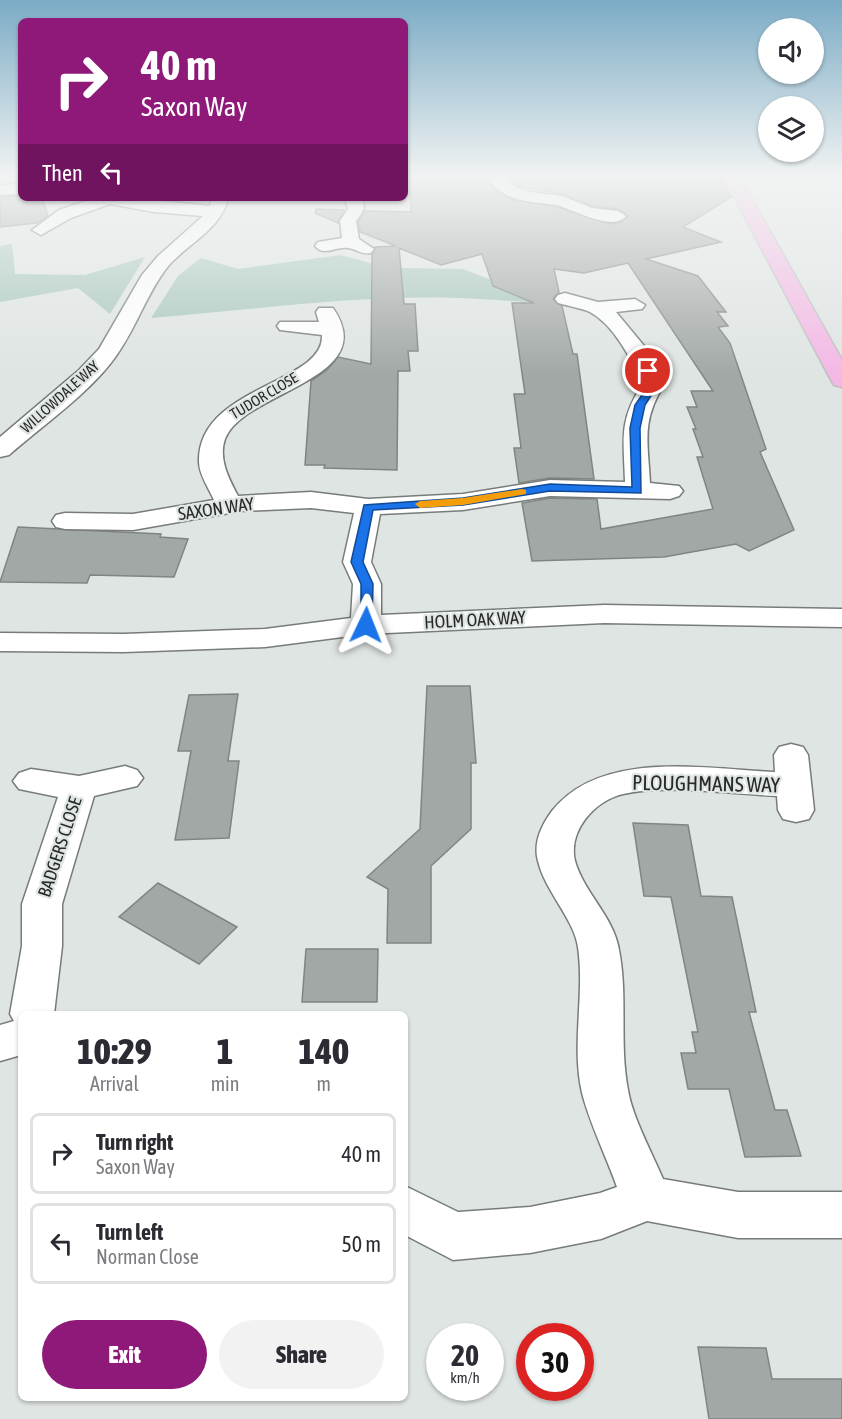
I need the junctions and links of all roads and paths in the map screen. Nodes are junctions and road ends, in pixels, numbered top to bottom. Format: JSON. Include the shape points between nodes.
{"nodes":[{"id":1,"x":183,"y":242,"type":"edge"},
{"id":2,"x":357,"y":242,"type":"edge"},
{"id":3,"x":767,"y":242,"type":"edge"},
{"id":4,"x":324,"y":246,"type":"dead end"},
{"id":5,"x":565,"y":299,"type":"dead end"},
{"id":6,"x":635,"y":304,"type":"dead end"},
{"id":7,"x":597,"y":308,"type":"junction"},
{"id":8,"x":287,"y":326,"type":"dead end"},
{"id":9,"x":842,"y":380,"type":"edge"},
{"id":10,"x":0,"y":450,"type":"edge"},
{"id":11,"x":638,"y":490,"type":"junction"},
{"id":12,"x":670,"y":491,"type":"dead end"},
{"id":13,"x":230,"y":505,"type":"junction"},
{"id":14,"x":368,"y":507,"type":"junction"},
{"id":15,"x":64,"y":521,"type":"dead end"},
{"id":16,"x":842,"y":618,"type":"edge"},
{"id":17,"x":366,"y":625,"type":"junction"},
{"id":18,"x":0,"y":642,"type":"edge"},
{"id":19,"x":125,"y":778,"type":"dead end"},
{"id":20,"x":31,"y":781,"type":"dead end"},
{"id":21,"x":793,"y":783,"type":"dead end"},
{"id":22,"x":79,"y":788,"type":"junction"},
{"id":23,"x":32,"y":1011,"type":"edge"},
{"id":24,"x":18,"y":1038,"type":"edge"},
{"id":25,"x":0,"y":1043,"type":"edge"},
{"id":26,"x":646,"y":1198,"type":"junction"},
{"id":27,"x":408,"y":1211,"type":"edge"},
{"id":28,"x":842,"y":1215,"type":"edge"}],
"edges":[{"from":1,"to":10,"type":"street","name":"WILLOWDALE WAY","via":[[157,270],[120,336],[100,361]]},
{"from":2,"to":4,"type":"street","via":[[358,245]]},
{"from":3,"to":9,"type":"main road"},
{"from":5,"to":7,"type":"street"},
{"from":6,"to":7,"type":"street"},
{"from":7,"to":11,"type":"street","via":[[643,358],[653,385],[640,405],[635,428]]},
{"from":8,"to":13,"type":"street","name":"TUDOR CLOSE","via":[[328,320],[333,338],[330,350],[315,366],[224,420],[212,441],[212,464]]},
{"from":11,"to":12,"type":"street","name":"SAXON WAY"},
{"from":11,"to":14,"type":"street","name":"SAXON WAY","via":[[550,488],[463,502]]},
{"from":13,"to":14,"type":"street","name":"SAXON WAY","via":[[311,500]]},
{"from":13,"to":15,"type":"street","name":"SAXON WAY","via":[[133,522]]},
{"from":14,"to":17,"type":"street","via":[[357,562],[367,584]]},
{"from":16,"to":17,"type":"street","name":"HOLM OAK WAY","via":[[604,614]]},
{"from":17,"to":18,"type":"street","name":"HOLM OAK WAY","via":[[265,638]]},
{"from":19,"to":22,"type":"street","name":"BADGERS CLOSE"},
{"from":20,"to":22,"type":"street","name":"BADGERS CLOSE"},
{"from":21,"to":26,"type":"street","name":"PLOUGHMANS WAY","via":[[670,779],[615,783],[578,803],[557,831],[556,860],[572,897],[597,938],[603,975],[600,1040],[605,1092]]},
{"from":22,"to":23,"type":"street","name":"BADGERS CLOSE","via":[[42,904],[42,946]]},
{"from":24,"to":25,"type":"street"},
{"from":26,"to":27,"type":"street","via":[[601,1216],[540,1228],[453,1236]]},
{"from":26,"to":28,"type":"street","via":[[738,1215]]}]}
